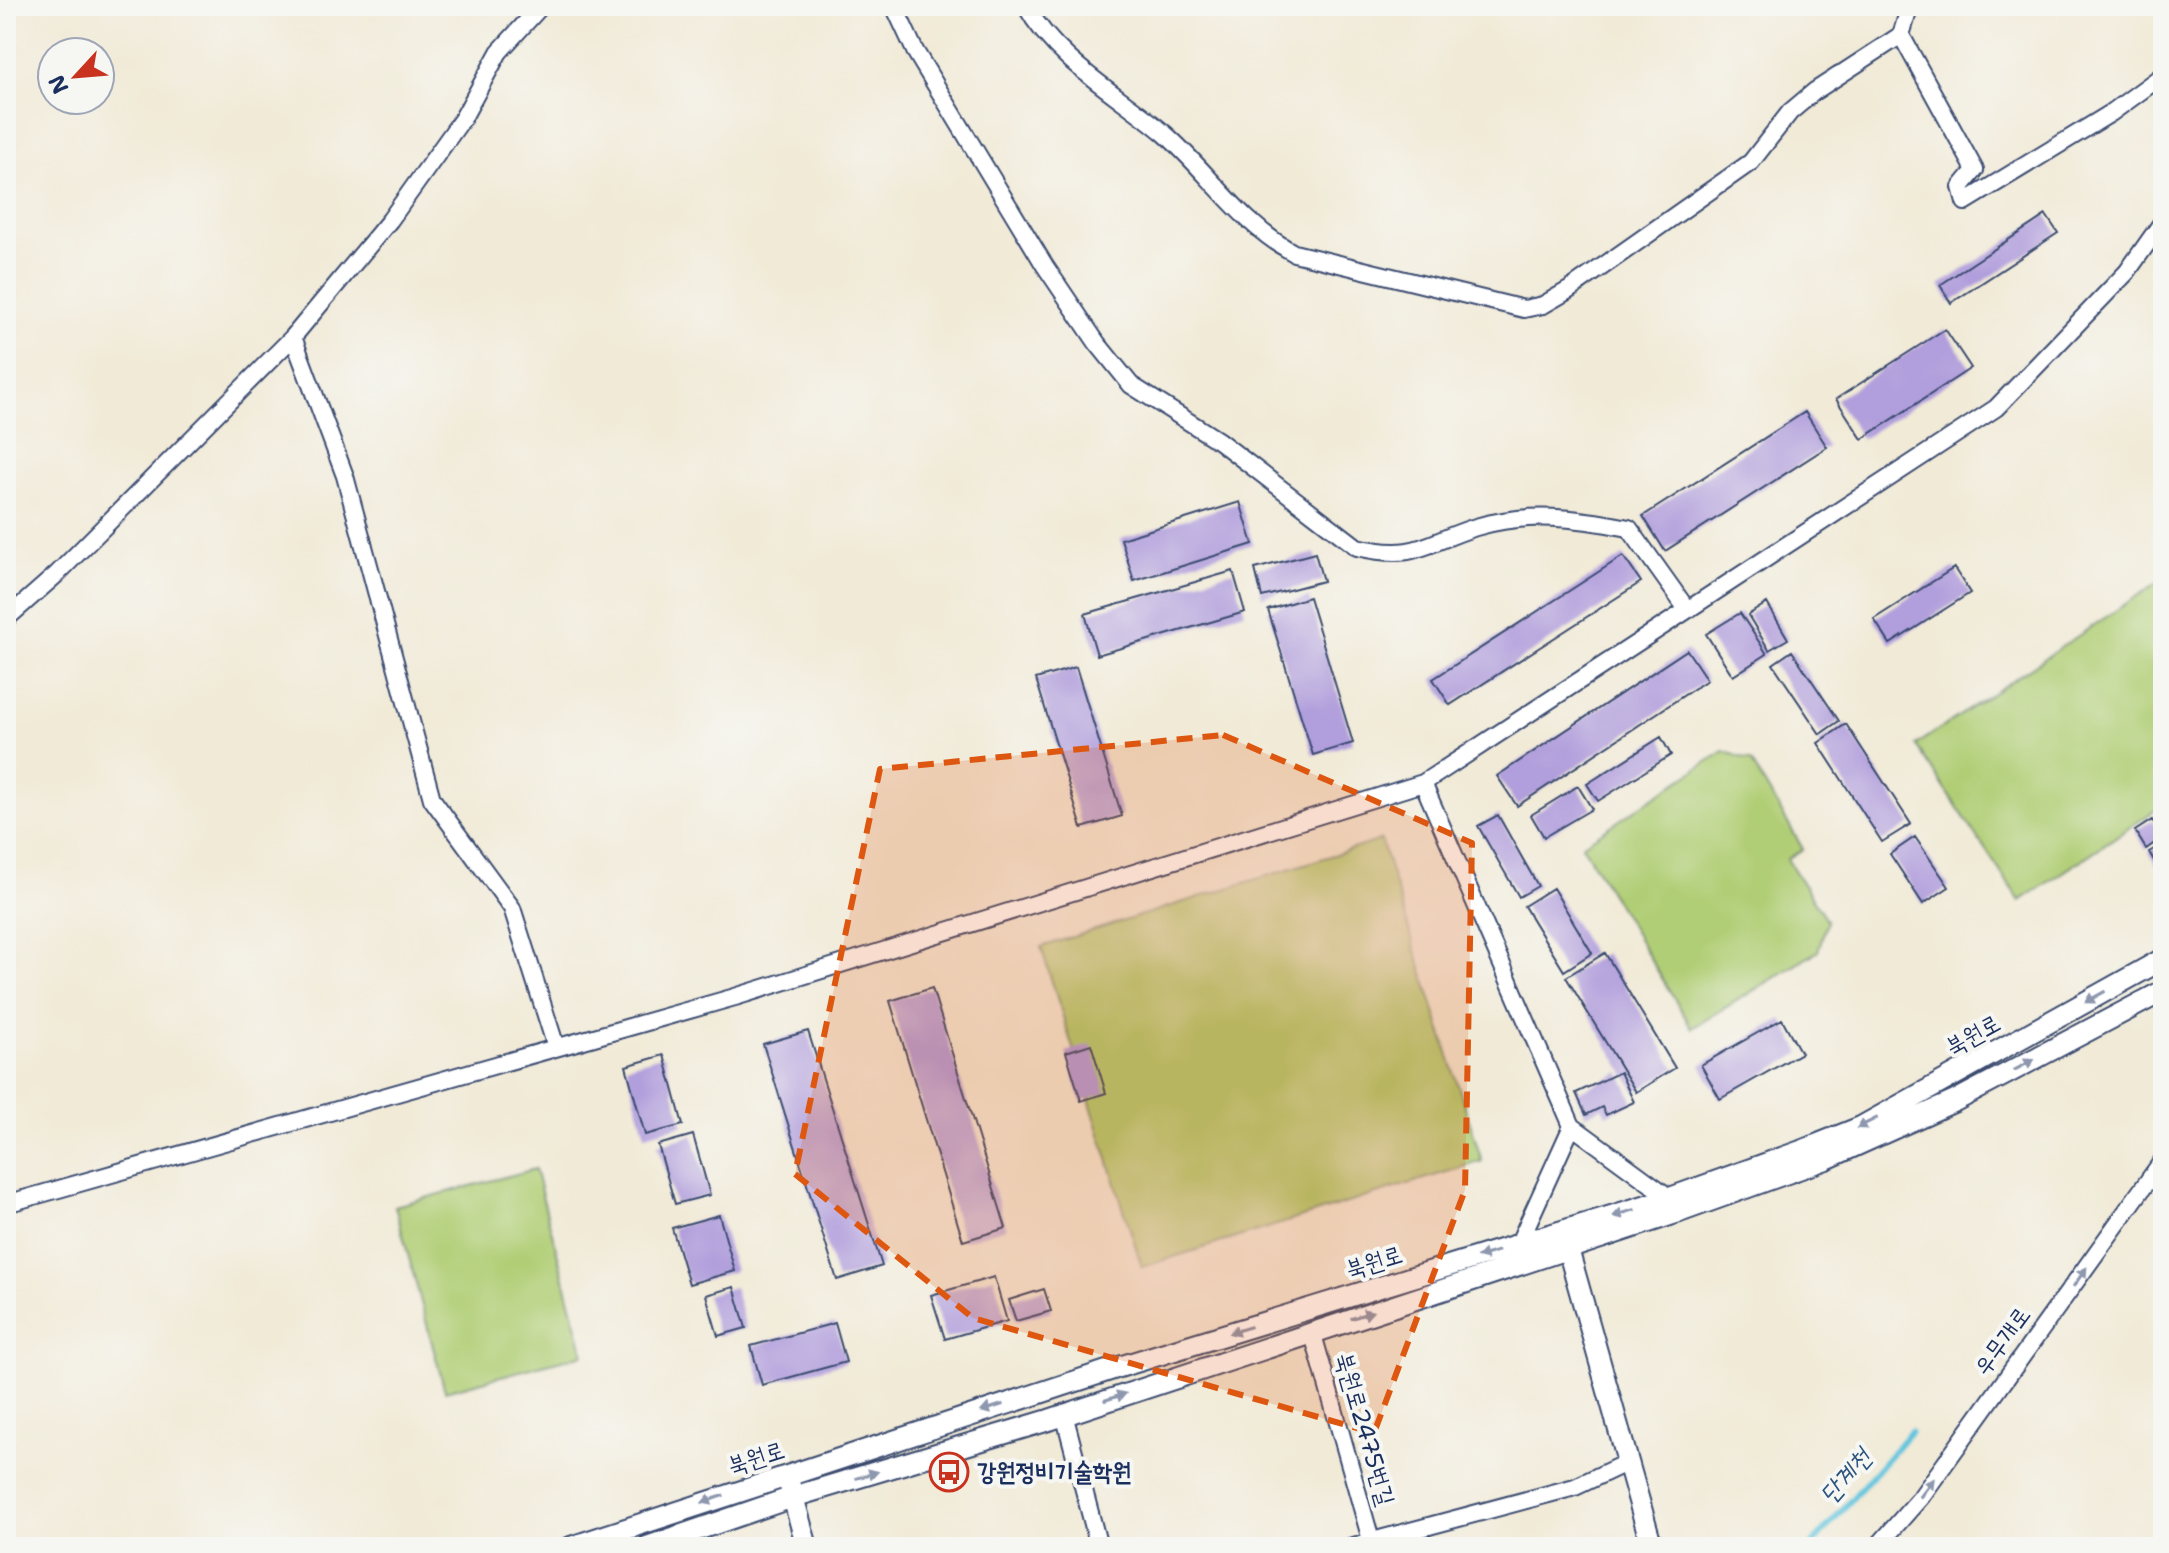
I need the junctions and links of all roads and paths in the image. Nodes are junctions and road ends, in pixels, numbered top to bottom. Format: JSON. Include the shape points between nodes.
{"nodes":[{"id":1,"x":541,"y":6,"type":"edge"},
{"id":2,"x":894,"y":6,"type":"edge"},
{"id":3,"x":1026,"y":6,"type":"edge"},
{"id":4,"x":1910,"y":6,"type":"edge"},
{"id":5,"x":1901,"y":35,"type":"junction"},
{"id":6,"x":2163,"y":75,"type":"edge"},
{"id":7,"x":2163,"y":221,"type":"edge"},
{"id":8,"x":293,"y":337,"type":"junction"},
{"id":9,"x":1686,"y":608,"type":"junction"},
{"id":10,"x":6,"y":619,"type":"edge"},
{"id":11,"x":1423,"y":783,"type":"junction"},
{"id":12,"x":2163,"y":959,"type":"edge"},
{"id":13,"x":2163,"y":991,"type":"edge"},
{"id":14,"x":556,"y":1047,"type":"junction"},
{"id":15,"x":1572,"y":1126,"type":"junction"},
{"id":16,"x":2163,"y":1160,"type":"edge"},
{"id":17,"x":1670,"y":1198,"type":"junction"},
{"id":18,"x":6,"y":1204,"type":"edge"},
{"id":19,"x":1566,"y":1240,"type":"junction"},
{"id":20,"x":1518,"y":1245,"type":"junction"},
{"id":21,"x":1312,"y":1331,"type":"junction"},
{"id":22,"x":1064,"y":1414,"type":"junction"},
{"id":23,"x":1628,"y":1462,"type":"junction"},
{"id":24,"x":787,"y":1475,"type":"junction"},
{"id":25,"x":793,"y":1497,"type":"junction"},
{"id":26,"x":2163,"y":1528,"type":"edge"},
{"id":27,"x":1372,"y":1544,"type":"edge"},
{"id":28,"x":571,"y":1547,"type":"edge"},
{"id":29,"x":647,"y":1547,"type":"edge"},
{"id":30,"x":807,"y":1547,"type":"edge"},
{"id":31,"x":1099,"y":1547,"type":"edge"},
{"id":32,"x":1350,"y":1547,"type":"edge"},
{"id":33,"x":1652,"y":1547,"type":"edge"},
{"id":34,"x":1877,"y":1547,"type":"edge"},
{"id":35,"x":2159,"y":1547,"type":"edge"}],
"edges":[{"from":1,"to":8,"type":"street","via":[[499,52],[463,118],[390,220]]},
{"from":2,"to":9,"type":"street","via":[[915,51],[1045,266],[1131,385],[1219,441],[1357,547],[1385,553],[1423,550],[1476,527],[1563,516],[1616,525],[1629,528]]},
{"from":3,"to":5,"type":"street","via":[[1067,56],[1167,135],[1272,241],[1308,256],[1524,309],[1569,290],[1751,162],[1790,112]]},
{"from":4,"to":5,"type":"street"},
{"from":5,"to":6,"type":"street","via":[[1975,170],[1961,187],[1965,202]]},
{"from":7,"to":9,"type":"street","via":[[2127,272],[1996,408]]},
{"from":8,"to":10,"type":"street"},
{"from":8,"to":14,"type":"street","via":[[345,476],[432,799],[512,908]]},
{"from":9,"to":11,"type":"street"},
{"from":11,"to":14,"type":"street","via":[[735,997]]},
{"from":11,"to":15,"type":"street"},
{"from":12,"to":17,"type":"street","name":"북원로","one_way":true,"via":[[1861,1127]]},
{"from":19,"to":13,"type":"street","name":"북원로","one_way":true,"via":[[1865,1143]]},
{"from":14,"to":18,"type":"street"},
{"from":15,"to":17,"type":"street"},
{"from":15,"to":20,"type":"street"},
{"from":34,"to":16,"type":"street","name":"우무개로","one_way":true,"via":[[1940,1471]]},
{"from":17,"to":19,"type":"street","name":"북원로","one_way":true},
{"from":19,"to":20,"type":"street","name":"북원로"},
{"from":21,"to":19,"type":"street","name":"북원로","one_way":true},
{"from":19,"to":23,"type":"street"},
{"from":20,"to":24,"type":"street","name":"북원로","one_way":true},
{"from":22,"to":21,"type":"street","name":"북원로","one_way":true},
{"from":21,"to":27,"type":"street","name":"북원로2475번길"},
{"from":25,"to":22,"type":"street","name":"북원로","one_way":true},
{"from":22,"to":31,"type":"street"},
{"from":23,"to":27,"type":"street","via":[[1575,1487]]},
{"from":23,"to":33,"type":"street"},
{"from":24,"to":25,"type":"street"},
{"from":24,"to":28,"type":"street","name":"북원로","one_way":true},
{"from":25,"to":29,"type":"street","name":"북원로"},
{"from":25,"to":30,"type":"street"},
{"from":26,"to":35,"type":"street"},
{"from":27,"to":32,"type":"street","name":"북원로2475번길"}]}
